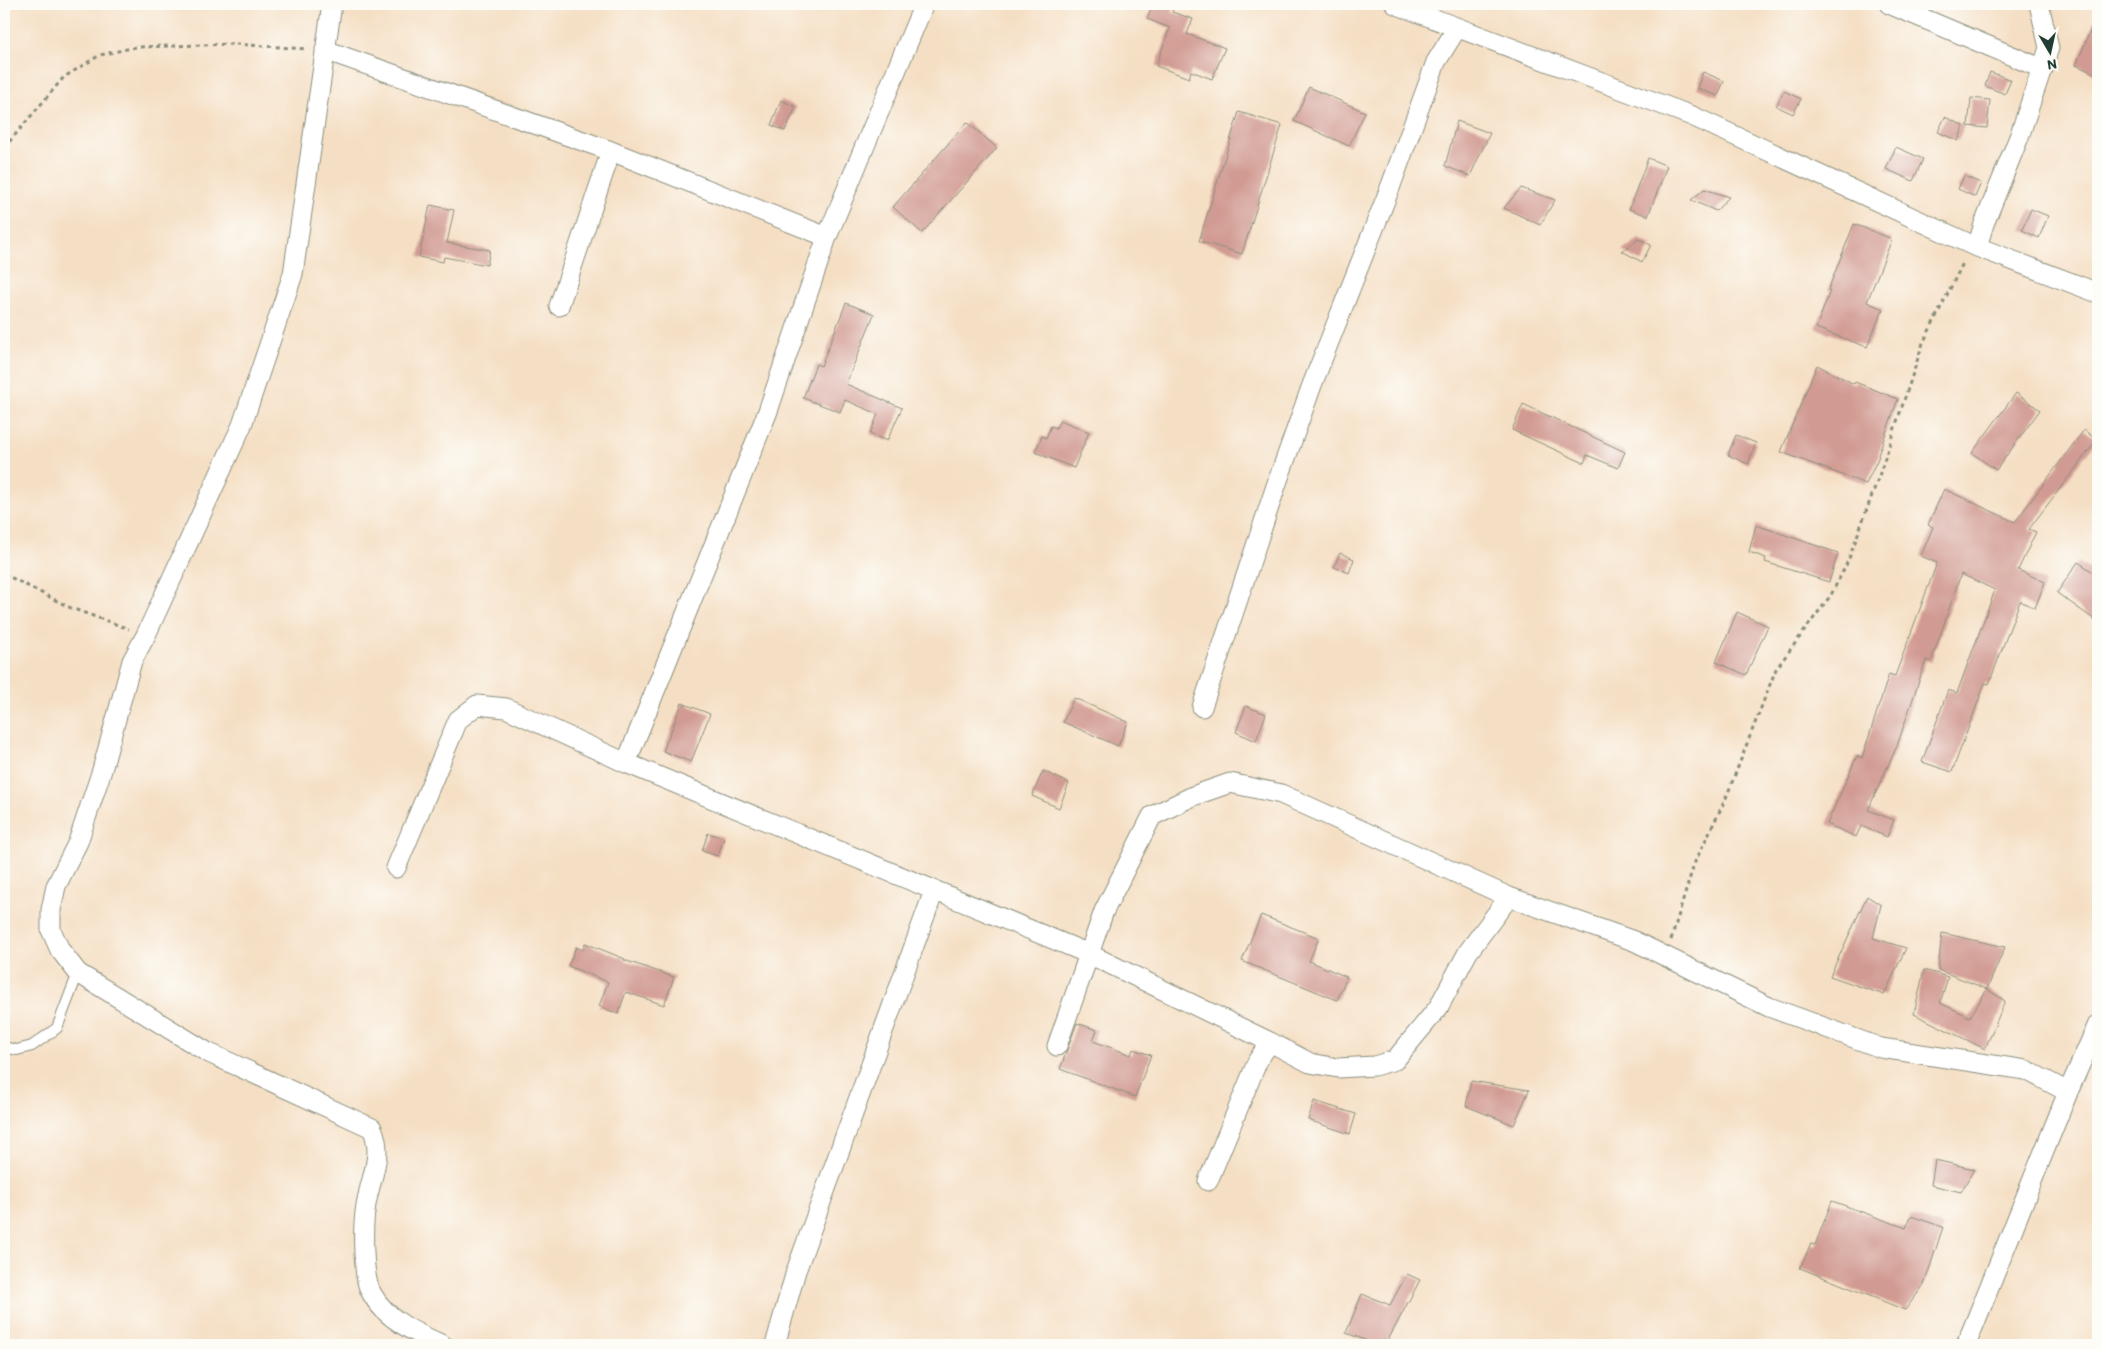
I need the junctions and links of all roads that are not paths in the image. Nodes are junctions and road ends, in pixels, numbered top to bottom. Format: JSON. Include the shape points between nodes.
{"nodes":[{"id":1,"x":332,"y":4,"type":"edge"},
{"id":2,"x":924,"y":4,"type":"edge"},
{"id":3,"x":1395,"y":4,"type":"edge"},
{"id":4,"x":1889,"y":4,"type":"edge"},
{"id":5,"x":2039,"y":4,"type":"edge"},
{"id":6,"x":1457,"y":28,"type":"junction"},
{"id":7,"x":325,"y":50,"type":"junction"},
{"id":8,"x":2043,"y":69,"type":"junction"},
{"id":9,"x":611,"y":151,"type":"junction"},
{"id":10,"x":827,"y":237,"type":"junction"},
{"id":11,"x":1974,"y":246,"type":"junction"},
{"id":12,"x":2098,"y":293,"type":"edge"},
{"id":13,"x":559,"y":306,"type":"dead end"},
{"id":14,"x":1202,"y":707,"type":"dead end"},
{"id":15,"x":626,"y":763,"type":"junction"},
{"id":16,"x":396,"y":868,"type":"dead end"},
{"id":17,"x":934,"y":890,"type":"junction"},
{"id":18,"x":1509,"y":897,"type":"junction"},
{"id":19,"x":1089,"y":954,"type":"junction"},
{"id":20,"x":78,"y":973,"type":"junction"},
{"id":21,"x":2098,"y":1024,"type":"edge"},
{"id":22,"x":1270,"y":1042,"type":"junction"},
{"id":23,"x":1057,"y":1046,"type":"dead end"},
{"id":24,"x":4,"y":1047,"type":"edge"},
{"id":25,"x":2068,"y":1092,"type":"junction"},
{"id":26,"x":1208,"y":1181,"type":"dead end"},
{"id":27,"x":443,"y":1345,"type":"edge"},
{"id":28,"x":775,"y":1345,"type":"edge"},
{"id":29,"x":1966,"y":1345,"type":"edge"}],
"edges":[{"from":1,"to":7,"type":"street"},
{"from":2,"to":10,"type":"street"},
{"from":3,"to":6,"type":"street"},
{"from":4,"to":8,"type":"street"},
{"from":5,"to":8,"type":"street","via":[[2049,48]]},
{"from":6,"to":11,"type":"street","via":[[1692,116]]},
{"from":6,"to":14,"type":"street","via":[[1436,62],[1312,386]]},
{"from":7,"to":9,"type":"street"},
{"from":7,"to":20,"type":"street","via":[[293,274],[242,425],[132,662],[78,842],[56,886],[51,930],[60,950]]},
{"from":8,"to":11,"type":"street"},
{"from":9,"to":10,"type":"street"},
{"from":9,"to":13,"type":"street"},
{"from":10,"to":15,"type":"street","via":[[768,411]]},
{"from":11,"to":12,"type":"street"},
{"from":15,"to":16,"type":"street","via":[[506,708],[477,706],[458,720]]},
{"from":15,"to":17,"type":"street"},
{"from":17,"to":19,"type":"street"},
{"from":17,"to":28,"type":"street","via":[[796,1271]]},
{"from":18,"to":19,"type":"street","via":[[1281,794],[1230,783],[1152,816],[1104,911]]},
{"from":18,"to":22,"type":"street","via":[[1468,952],[1438,1008],[1395,1060],[1374,1066],[1338,1068],[1310,1063]]},
{"from":18,"to":25,"type":"street","via":[[1634,942],[1769,1007],[1880,1048],[2026,1070]]},
{"from":19,"to":22,"type":"street"},
{"from":19,"to":23,"type":"street"},
{"from":20,"to":24,"type":"lane","via":[[57,1028],[32,1046],[17,1050]]},
{"from":20,"to":27,"type":"street","via":[[207,1052],[372,1128],[376,1136],[378,1162],[363,1219],[366,1273],[371,1294],[388,1313],[412,1331]]},
{"from":21,"to":25,"type":"street"},
{"from":22,"to":26,"type":"street","via":[[1258,1060]]},
{"from":25,"to":29,"type":"street"}]}
